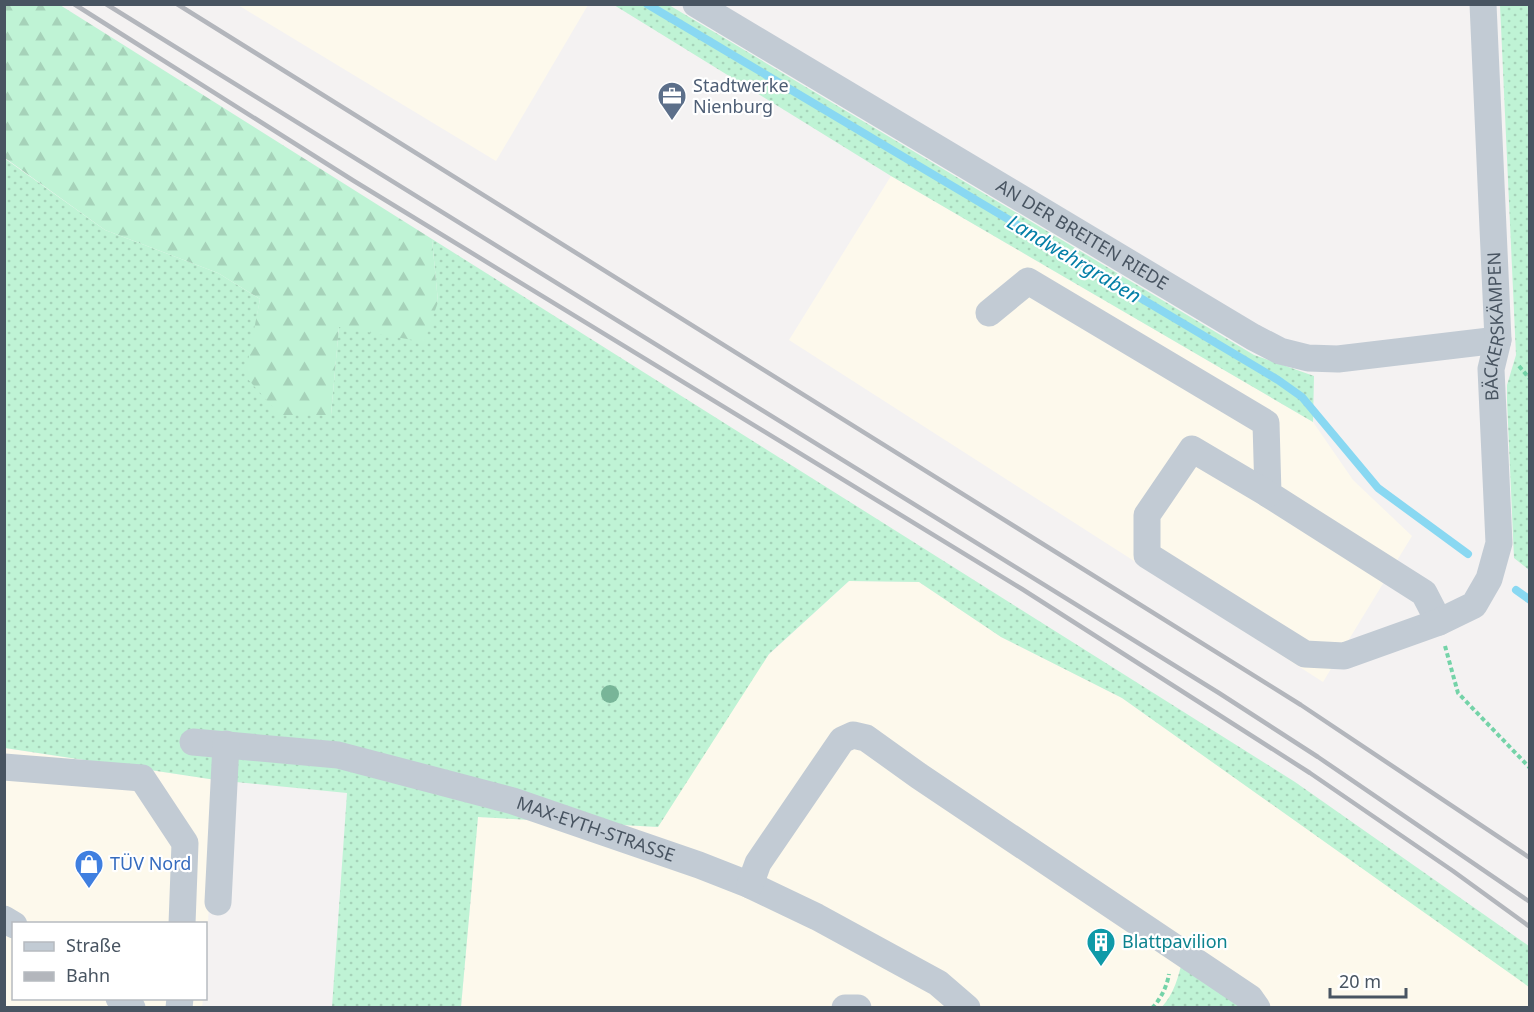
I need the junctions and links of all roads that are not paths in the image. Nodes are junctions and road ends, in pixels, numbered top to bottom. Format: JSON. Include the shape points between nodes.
{"nodes":[{"id":1,"x":1484,"y":4,"type":"edge"},
{"id":2,"x":707,"y":7,"type":"edge"},
{"id":3,"x":989,"y":313,"type":"dead end"},
{"id":4,"x":1498,"y":340,"type":"junction"},
{"id":5,"x":1268,"y":494,"type":"junction"},
{"id":6,"x":1439,"y":622,"type":"junction"},
{"id":7,"x":193,"y":742,"type":"dead end"},
{"id":8,"x":226,"y":744,"type":"junction"},
{"id":9,"x":4,"y":767,"type":"edge"},
{"id":10,"x":750,"y":885,"type":"junction"},
{"id":11,"x":218,"y":902,"type":"dead end"},
{"id":12,"x":182,"y":922,"type":"edge"},
{"id":13,"x":845,"y":1008,"type":"edge"},
{"id":14,"x":858,"y":1008,"type":"edge"},
{"id":15,"x":967,"y":1008,"type":"edge"},
{"id":16,"x":1257,"y":1008,"type":"edge"}],
"edges":[{"from":1,"to":4,"type":"street","name":"BÄCKERSKÄMPEN"},
{"from":2,"to":4,"type":"street","name":"AN DER BREITEN RIEDE","via":[[1280,351],[1308,358],[1338,359]]},
{"from":3,"to":5,"type":"street","via":[[1028,281],[1266,423]]},
{"from":4,"to":6,"type":"street","name":"BÄCKERSKÄMPEN","via":[[1491,369],[1499,543],[1489,579],[1474,605]]},
{"from":5,"to":6,"type":"street","via":[[1424,593]]},
{"from":5,"to":6,"type":"street","name":"BÄCKERSKÄMPEN","via":[[1192,449],[1147,515],[1148,555],[1305,654],[1344,656]]},
{"from":7,"to":8,"type":"street","name":"MAX-EYTH-STRASSE"},
{"from":8,"to":10,"type":"street","name":"MAX-EYTH-STRASSE","via":[[338,755],[513,801]]},
{"from":8,"to":11,"type":"street"},
{"from":9,"to":12,"type":"street","via":[[142,778],[185,843]]},
{"from":10,"to":15,"type":"street","name":"MAX-EYTH-STRASSE","via":[[938,983]]},
{"from":10,"to":16,"type":"street","via":[[758,864],[842,740],[853,735],[866,738],[1250,998]]},
{"from":13,"to":14,"type":"street"}]}
